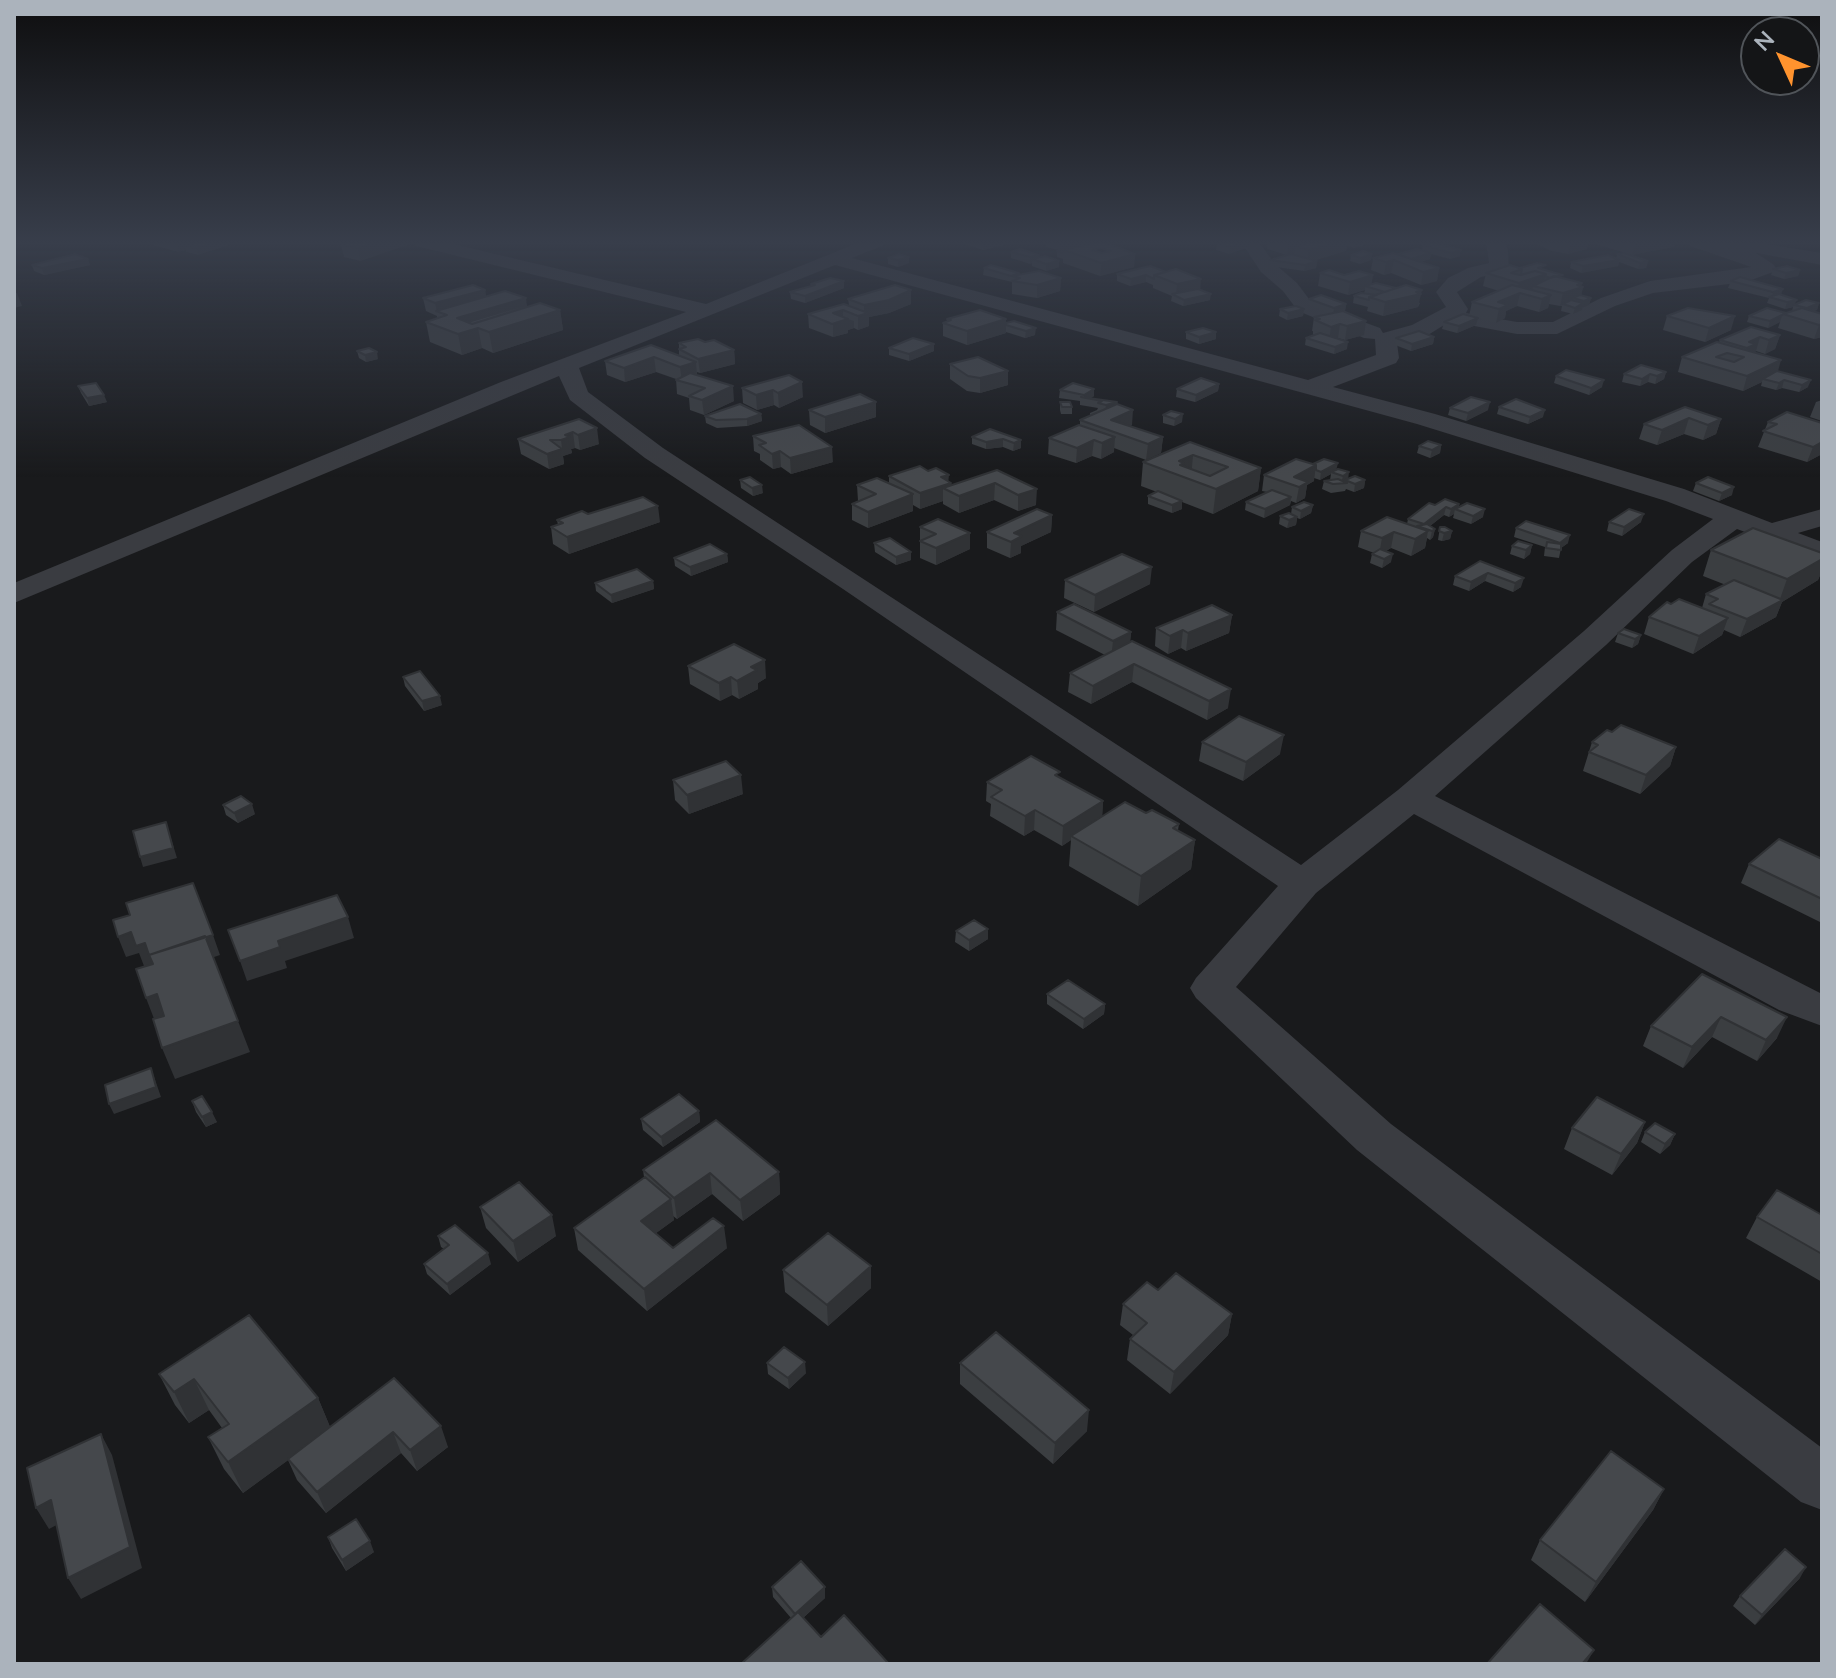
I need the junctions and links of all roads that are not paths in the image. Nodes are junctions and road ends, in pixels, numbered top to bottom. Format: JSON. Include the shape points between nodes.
{"nodes":[{"id":1,"x":684,"y":320,"type":"edge"},
{"id":2,"x":1059,"y":320,"type":"edge"},
{"id":3,"x":1339,"y":320,"type":"edge"},
{"id":4,"x":1440,"y":320,"type":"edge"},
{"id":5,"x":1476,"y":320,"type":"edge"},
{"id":6,"x":1572,"y":320,"type":"edge"},
{"id":7,"x":1386,"y":339,"type":"junction"},
{"id":8,"x":567,"y":366,"type":"junction"},
{"id":9,"x":1308,"y":388,"type":"junction"},
{"id":10,"x":1822,"y":517,"type":"edge"},
{"id":11,"x":1733,"y":518,"type":"junction"},
{"id":12,"x":1770,"y":532,"type":"junction"},
{"id":13,"x":1822,"y":552,"type":"edge"},
{"id":14,"x":14,"y":594,"type":"edge"},
{"id":15,"x":1411,"y":798,"type":"junction"},
{"id":16,"x":1302,"y":884,"type":"junction"},
{"id":17,"x":1822,"y":1011,"type":"edge"},
{"id":18,"x":1822,"y":1483,"type":"edge"}],
"edges":[{"from":1,"to":8,"type":"street"},
{"from":2,"to":9,"type":"street"},
{"from":3,"to":7,"type":"street"},
{"from":4,"to":7,"type":"street"},
{"from":5,"to":6,"type":"street","via":[[1557,328]]},
{"from":7,"to":9,"type":"street","via":[[1388,358]]},
{"from":8,"to":14,"type":"street"},
{"from":8,"to":16,"type":"street","via":[[578,395],[654,453]]},
{"from":9,"to":11,"type":"street","via":[[1590,468]]},
{"from":10,"to":12,"type":"street"},
{"from":11,"to":12,"type":"street"},
{"from":11,"to":15,"type":"street","via":[[1682,556]]},
{"from":12,"to":13,"type":"street"},
{"from":15,"to":16,"type":"street"},
{"from":15,"to":17,"type":"street"},
{"from":16,"to":18,"type":"street","via":[[1211,988],[1374,1137]]}]}
